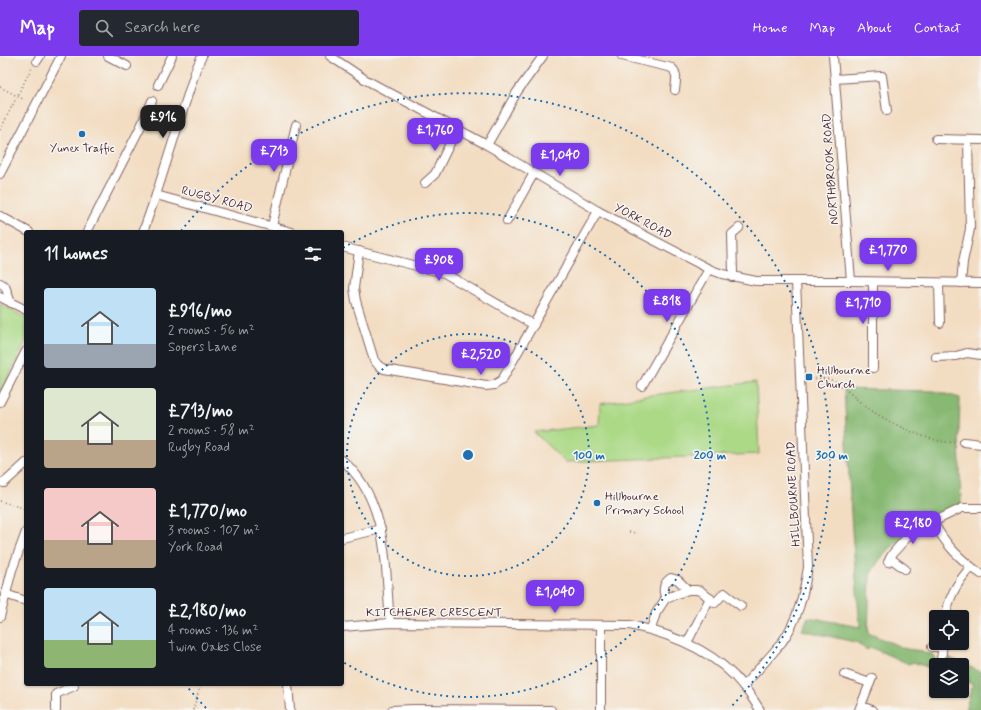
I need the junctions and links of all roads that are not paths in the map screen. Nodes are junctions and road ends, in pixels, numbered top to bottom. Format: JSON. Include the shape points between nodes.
{"nodes":[{"id":1,"x":61,"y":56,"type":"edge"},
{"id":2,"x":172,"y":56,"type":"edge"},
{"id":3,"x":330,"y":56,"type":"edge"},
{"id":4,"x":543,"y":56,"type":"edge"},
{"id":5,"x":622,"y":56,"type":"edge"},
{"id":6,"x":833,"y":56,"type":"edge"},
{"id":7,"x":112,"y":57,"type":"edge"},
{"id":8,"x":198,"y":57,"type":"edge"},
{"id":9,"x":127,"y":66,"type":"dead end"},
{"id":10,"x":835,"y":78,"type":"junction"},
{"id":11,"x":158,"y":85,"type":"dead end"},
{"id":12,"x":674,"y":90,"type":"dead end"},
{"id":13,"x":152,"y":101,"type":"dead end"},
{"id":14,"x":887,"y":111,"type":"dead end"},
{"id":15,"x":296,"y":125,"type":"dead end"},
{"id":16,"x":457,"y":129,"type":"junction"},
{"id":17,"x":936,"y":139,"type":"dead end"},
{"id":18,"x":968,"y":140,"type":"junction"},
{"id":19,"x":981,"y":140,"type":"edge"},
{"id":20,"x":487,"y":145,"type":"junction"},
{"id":21,"x":534,"y":173,"type":"junction"},
{"id":22,"x":0,"y":174,"type":"edge"},
{"id":23,"x":425,"y":183,"type":"dead end"},
{"id":24,"x":156,"y":196,"type":"junction"},
{"id":25,"x":598,"y":211,"type":"junction"},
{"id":26,"x":0,"y":216,"type":"edge"},
{"id":27,"x":507,"y":221,"type":"dead end"},
{"id":28,"x":272,"y":226,"type":"junction"},
{"id":29,"x":739,"y":228,"type":"dead end"},
{"id":30,"x":25,"y":230,"type":"edge"},
{"id":31,"x":88,"y":230,"type":"edge"},
{"id":32,"x":144,"y":230,"type":"edge"},
{"id":33,"x":285,"y":230,"type":"edge"},
{"id":34,"x":344,"y":247,"type":"edge"},
{"id":35,"x":359,"y":251,"type":"junction"},
{"id":36,"x":709,"y":269,"type":"junction"},
{"id":37,"x":732,"y":277,"type":"junction"},
{"id":38,"x":796,"y":281,"type":"junction"},
{"id":39,"x":851,"y":281,"type":"junction"},
{"id":40,"x":873,"y":282,"type":"junction"},
{"id":41,"x":0,"y":283,"type":"edge"},
{"id":42,"x":939,"y":283,"type":"junction"},
{"id":43,"x":961,"y":283,"type":"junction"},
{"id":44,"x":981,"y":284,"type":"edge"},
{"id":45,"x":0,"y":297,"type":"edge"},
{"id":46,"x":11,"y":303,"type":"junction"},
{"id":47,"x":24,"y":309,"type":"edge"},
{"id":48,"x":940,"y":323,"type":"dead end"},
{"id":49,"x":534,"y":325,"type":"junction"},
{"id":50,"x":24,"y":355,"type":"edge"},
{"id":51,"x":981,"y":355,"type":"edge"},
{"id":52,"x":936,"y":357,"type":"dead end"},
{"id":53,"x":873,"y":368,"type":"dead end"},
{"id":54,"x":643,"y":382,"type":"dead end"},
{"id":55,"x":0,"y":402,"type":"edge"},
{"id":56,"x":964,"y":442,"type":"road end"},
{"id":57,"x":981,"y":444,"type":"edge"},
{"id":58,"x":344,"y":462,"type":"edge"},
{"id":59,"x":24,"y":465,"type":"edge"},
{"id":60,"x":0,"y":482,"type":"edge"},
{"id":61,"x":981,"y":508,"type":"edge"},
{"id":62,"x":933,"y":522,"type":"junction"},
{"id":63,"x":381,"y":529,"type":"junction"},
{"id":64,"x":24,"y":537,"type":"edge"},
{"id":65,"x":344,"y":538,"type":"edge"},
{"id":66,"x":971,"y":567,"type":"junction"},
{"id":67,"x":905,"y":569,"type":"dead end"},
{"id":68,"x":981,"y":574,"type":"edge"},
{"id":69,"x":688,"y":590,"type":"junction"},
{"id":70,"x":5,"y":594,"type":"junction"},
{"id":71,"x":666,"y":598,"type":"junction"},
{"id":72,"x":710,"y":598,"type":"junction"},
{"id":73,"x":24,"y":600,"type":"edge"},
{"id":74,"x":741,"y":606,"type":"dead end"},
{"id":75,"x":947,"y":610,"type":"edge"},
{"id":76,"x":0,"y":617,"type":"edge"},
{"id":77,"x":390,"y":623,"type":"junction"},
{"id":78,"x":601,"y":625,"type":"junction"},
{"id":79,"x":344,"y":627,"type":"edge"},
{"id":80,"x":651,"y":629,"type":"junction"},
{"id":81,"x":687,"y":643,"type":"junction"},
{"id":82,"x":844,"y":674,"type":"dead end"},
{"id":83,"x":74,"y":686,"type":"dead end"},
{"id":84,"x":288,"y":686,"type":"edge"},
{"id":85,"x":744,"y":686,"type":"junction"},
{"id":86,"x":860,"y":708,"type":"edge"},
{"id":87,"x":414,"y":709,"type":"edge"},
{"id":88,"x":56,"y":710,"type":"edge"},
{"id":89,"x":290,"y":710,"type":"edge"},
{"id":90,"x":392,"y":710,"type":"edge"},
{"id":91,"x":551,"y":710,"type":"edge"},
{"id":92,"x":601,"y":710,"type":"edge"},
{"id":93,"x":760,"y":710,"type":"edge"},
{"id":94,"x":872,"y":710,"type":"edge"}],
"edges":[{"from":1,"to":22,"type":"street"},
{"from":2,"to":11,"type":"street"},
{"from":3,"to":16,"type":"street","name":"YORK ROAD","via":[[366,80]]},
{"from":4,"to":20,"type":"street","via":[[517,92]]},
{"from":5,"to":12,"type":"street","via":[[672,68],[676,72]]},
{"from":6,"to":10,"type":"street","name":"NORTHBROOK ROAD"},
{"from":7,"to":9,"type":"street"},
{"from":8,"to":24,"type":"street"},
{"from":10,"to":14,"type":"street","via":[[882,76]]},
{"from":10,"to":39,"type":"street","name":"NORTHBROOK ROAD"},
{"from":13,"to":31,"type":"street"},
{"from":15,"to":28,"type":"street"},
{"from":16,"to":20,"type":"street","name":"YORK ROAD"},
{"from":16,"to":23,"type":"street","via":[[436,174]]},
{"from":17,"to":18,"type":"street"},
{"from":18,"to":19,"type":"street"},
{"from":18,"to":43,"type":"street","via":[[970,229]]},
{"from":20,"to":21,"type":"street","name":"YORK ROAD"},
{"from":21,"to":25,"type":"street","name":"YORK ROAD"},
{"from":21,"to":27,"type":"street"},
{"from":24,"to":28,"type":"street","name":"RUGBY ROAD"},
{"from":24,"to":32,"type":"street"},
{"from":25,"to":36,"type":"street","name":"YORK ROAD"},
{"from":25,"to":49,"type":"street"},
{"from":26,"to":30,"type":"street"},
{"from":28,"to":33,"type":"street","name":"RUGBY ROAD"},
{"from":29,"to":37,"type":"street","via":[[732,234]]},
{"from":34,"to":35,"type":"street"},
{"from":35,"to":49,"type":"street","via":[[444,273]]},
{"from":35,"to":49,"type":"street","via":[[354,288],[356,301],[374,360],[384,369],[486,386],[494,385],[502,380]]},
{"from":36,"to":37,"type":"street","name":"YORK ROAD"},
{"from":36,"to":54,"type":"street"},
{"from":37,"to":38,"type":"street","name":"YORK ROAD","via":[[756,281]]},
{"from":38,"to":39,"type":"street","name":"YORK ROAD"},
{"from":38,"to":85,"type":"street","name":"HILLBOURNE ROAD","via":[[808,566],[801,602],[791,627],[782,642]]},
{"from":39,"to":40,"type":"street","name":"YORK ROAD"},
{"from":40,"to":42,"type":"street","name":"YORK ROAD"},
{"from":40,"to":53,"type":"street","via":[[876,353]]},
{"from":41,"to":46,"type":"street","via":[[5,286]]},
{"from":42,"to":43,"type":"street","name":"YORK ROAD"},
{"from":42,"to":48,"type":"street"},
{"from":43,"to":44,"type":"street","name":"YORK ROAD"},
{"from":45,"to":46,"type":"street"},
{"from":46,"to":47,"type":"street"},
{"from":50,"to":55,"type":"street"},
{"from":51,"to":52,"type":"street","via":[[967,353]]},
{"from":56,"to":57,"type":"street"},
{"from":58,"to":63,"type":"street","via":[[362,483],[373,504]]},
{"from":59,"to":60,"type":"street","via":[[4,483]]},
{"from":61,"to":62,"type":"street","via":[[962,508]]},
{"from":62,"to":66,"type":"street","via":[[947,545]]},
{"from":62,"to":67,"type":"street","via":[[910,534],[889,560]]},
{"from":63,"to":65,"type":"street"},
{"from":63,"to":77,"type":"street"},
{"from":64,"to":70,"type":"street"},
{"from":66,"to":68,"type":"street"},
{"from":66,"to":75,"type":"street","via":[[953,593]]},
{"from":69,"to":71,"type":"street"},
{"from":69,"to":71,"type":"street","via":[[678,580],[671,578],[663,590]]},
{"from":69,"to":72,"type":"street","via":[[701,591]]},
{"from":70,"to":73,"type":"street"},
{"from":70,"to":76,"type":"street"},
{"from":71,"to":80,"type":"street","via":[[656,614]]},
{"from":72,"to":74,"type":"street","via":[[715,603],[724,594]]},
{"from":72,"to":81,"type":"street"},
{"from":77,"to":78,"type":"street","name":"KITCHENER CRESCENT"},
{"from":77,"to":79,"type":"street","name":"KITCHENER CRESCENT"},
{"from":78,"to":80,"type":"street","name":"KITCHENER CRESCENT","via":[[630,625]]},
{"from":78,"to":92,"type":"street"},
{"from":80,"to":81,"type":"street","name":"KITCHENER CRESCENT"},
{"from":81,"to":85,"type":"street","name":"KITCHENER CRESCENT","via":[[714,660]]},
{"from":82,"to":86,"type":"street","via":[[871,681]]},
{"from":83,"to":88,"type":"street","via":[[56,694]]},
{"from":84,"to":89,"type":"street"},
{"from":85,"to":93,"type":"street","name":"KITCHENER CRESCENT"},
{"from":86,"to":94,"type":"street"},
{"from":87,"to":90,"type":"street"},
{"from":87,"to":91,"type":"street"}]}
